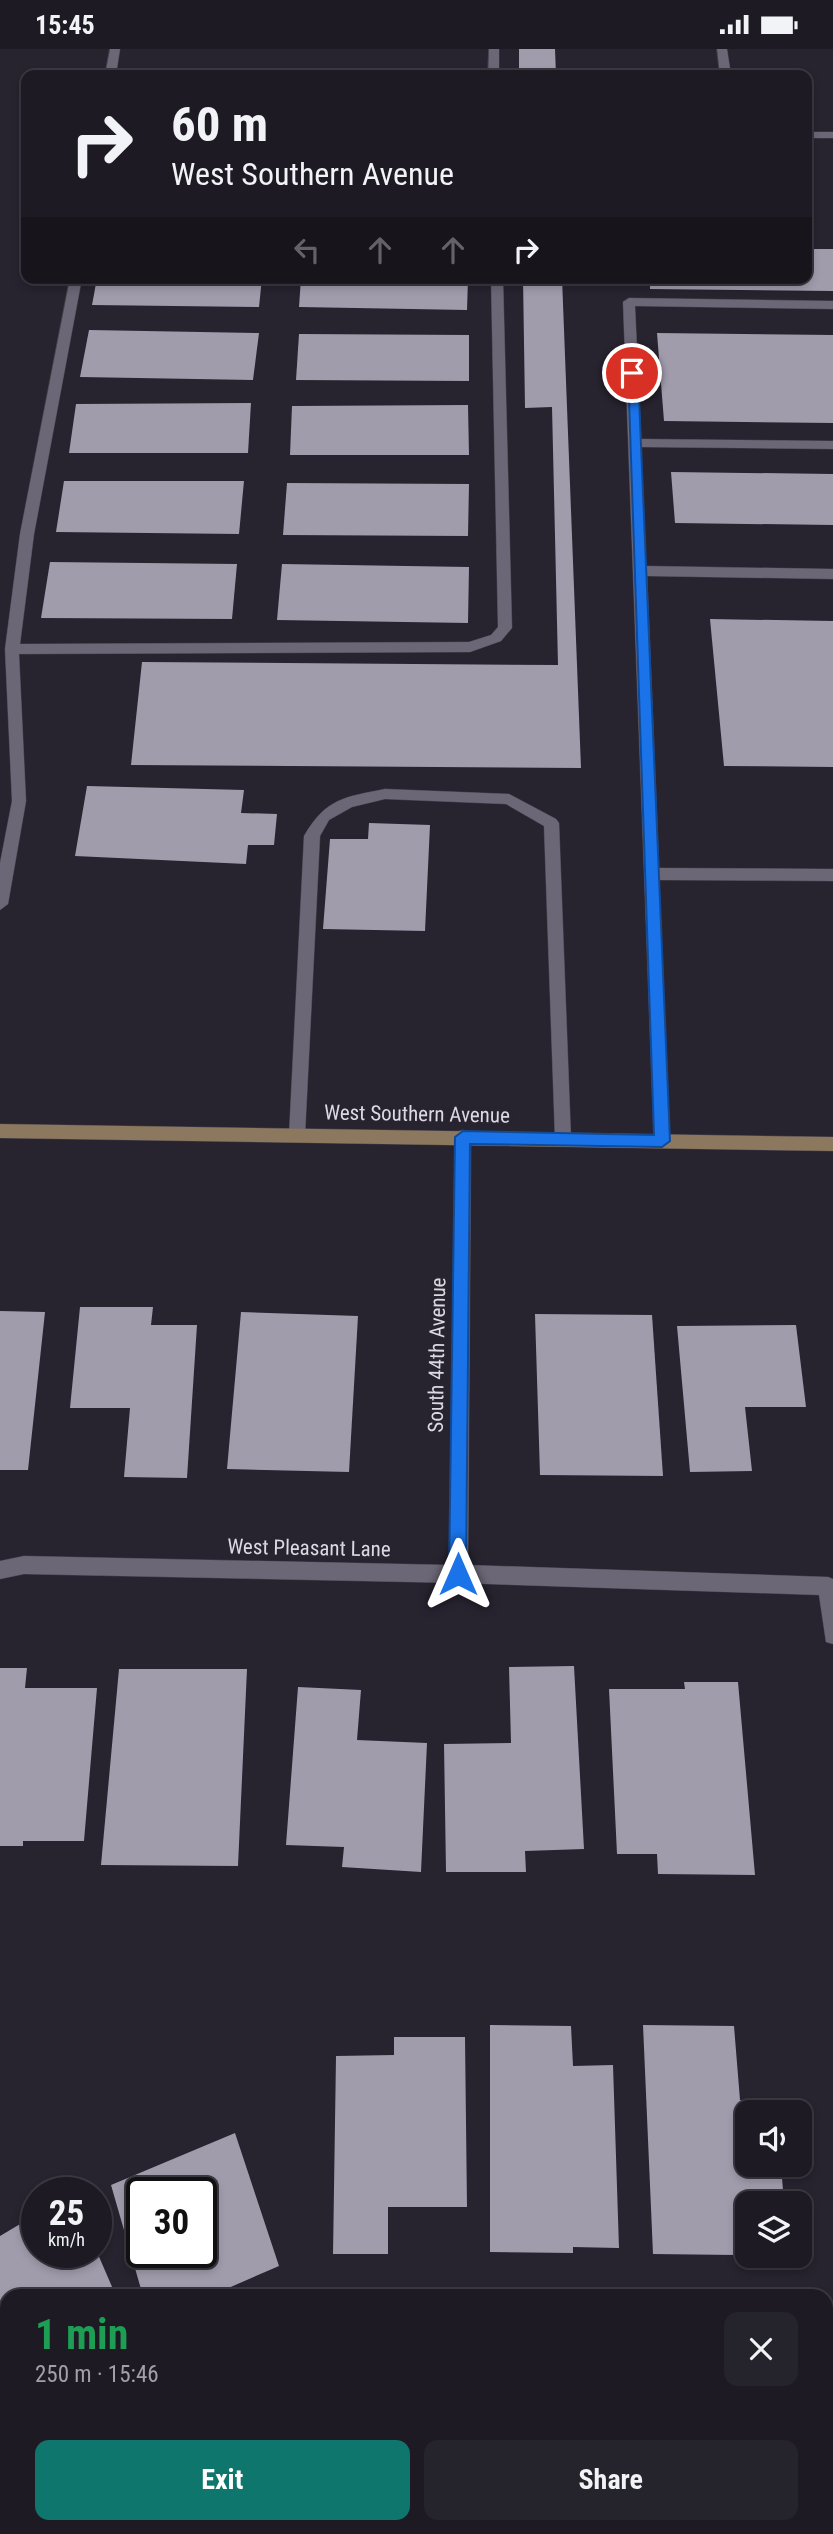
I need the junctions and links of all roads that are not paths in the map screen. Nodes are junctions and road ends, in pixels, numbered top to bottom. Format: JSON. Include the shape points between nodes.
{"nodes":[{"id":1,"x":115,"y":49,"type":"edge"},
{"id":2,"x":494,"y":49,"type":"edge"},
{"id":3,"x":722,"y":49,"type":"edge"},
{"id":4,"x":112,"y":70,"type":"edge"},
{"id":5,"x":494,"y":70,"type":"edge"},
{"id":6,"x":725,"y":70,"type":"edge"},
{"id":7,"x":812,"y":135,"type":"edge"},
{"id":8,"x":833,"y":135,"type":"edge"},
{"id":9,"x":75,"y":284,"type":"edge"},
{"id":10,"x":497,"y":284,"type":"edge"},
{"id":11,"x":833,"y":305,"type":"edge"},
{"id":12,"x":635,"y":443,"type":"junction"},
{"id":13,"x":833,"y":445,"type":"edge"},
{"id":14,"x":639,"y":571,"type":"junction"},
{"id":15,"x":833,"y":574,"type":"edge"},
{"id":16,"x":12,"y":649,"type":"junction"},
{"id":17,"x":651,"y":874,"type":"junction"},
{"id":18,"x":833,"y":875,"type":"edge"},
{"id":19,"x":0,"y":904,"type":"edge"},
{"id":20,"x":0,"y":1131,"type":"edge"},
{"id":21,"x":297,"y":1135,"type":"junction"},
{"id":22,"x":463,"y":1137,"type":"junction"},
{"id":23,"x":563,"y":1139,"type":"junction"},
{"id":24,"x":662,"y":1141,"type":"junction"},
{"id":25,"x":833,"y":1144,"type":"edge"},
{"id":26,"x":0,"y":1570,"type":"edge"},
{"id":27,"x":458,"y":1574,"type":"junction"},
{"id":28,"x":833,"y":1635,"type":"edge"}],
"edges":[{"from":1,"to":4,"type":"street"},
{"from":2,"to":5,"type":"street"},
{"from":3,"to":6,"type":"street"},
{"from":7,"to":8,"type":"street"},
{"from":9,"to":16,"type":"street","via":[[27,534]]},
{"from":10,"to":16,"type":"street","via":[[505,628],[496,638],[470,647]]},
{"from":11,"to":12,"type":"street","via":[[629,302]]},
{"from":12,"to":13,"type":"street"},
{"from":12,"to":14,"type":"street"},
{"from":14,"to":15,"type":"street"},
{"from":14,"to":17,"type":"street"},
{"from":16,"to":19,"type":"street","via":[[19,801]]},
{"from":17,"to":18,"type":"street"},
{"from":17,"to":24,"type":"street"},
{"from":20,"to":21,"type":"main road","name":"West Southern Avenue"},
{"from":21,"to":22,"type":"main road","name":"West Southern Avenue"},
{"from":21,"to":23,"type":"street","via":[[312,836],[324,817],[348,802],[385,794],[509,799],[551,823]]},
{"from":22,"to":23,"type":"main road","name":"West Southern Avenue"},
{"from":22,"to":27,"type":"street","name":"South 44th Avenue"},
{"from":23,"to":24,"type":"main road","name":"West Southern Avenue"},
{"from":24,"to":25,"type":"main road","name":"West Southern Avenue"},
{"from":26,"to":27,"type":"street","name":"West Pleasant Lane","via":[[24,1565]]},
{"from":27,"to":28,"type":"street","name":"West Pleasant Lane","via":[[828,1586]]}]}
